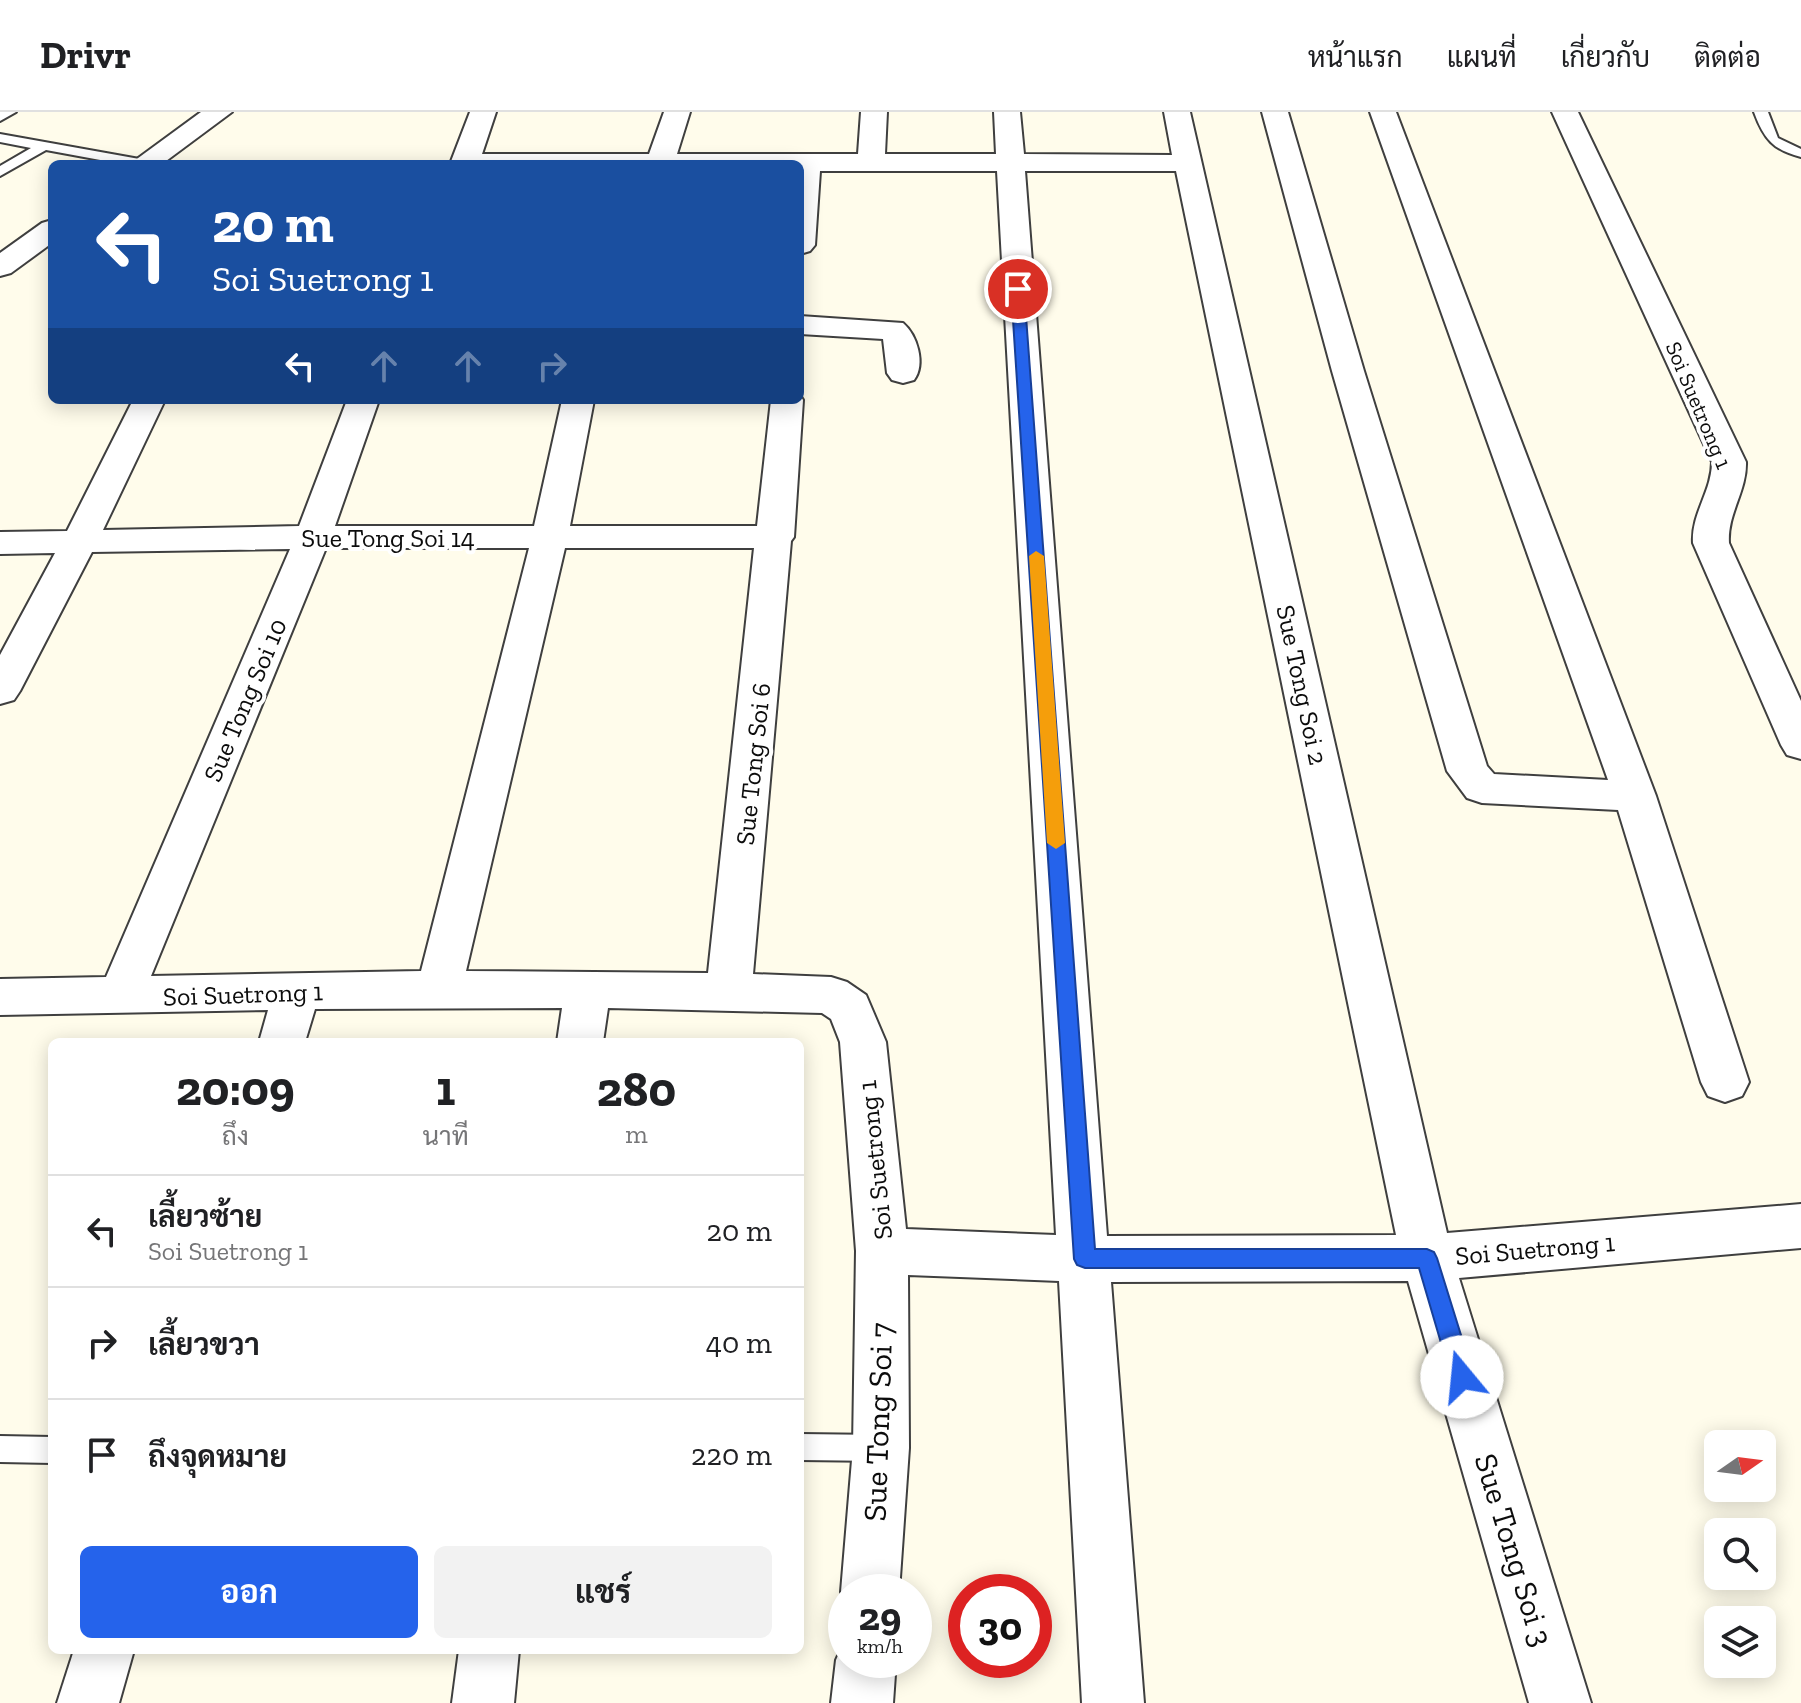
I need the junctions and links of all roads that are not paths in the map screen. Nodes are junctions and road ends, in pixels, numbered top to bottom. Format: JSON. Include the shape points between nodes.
{"nodes":[{"id":1,"x":9,"y":112,"type":"edge"},
{"id":2,"x":219,"y":112,"type":"edge"},
{"id":3,"x":483,"y":112,"type":"edge"},
{"id":4,"x":677,"y":112,"type":"edge"},
{"id":5,"x":874,"y":112,"type":"edge"},
{"id":6,"x":1007,"y":112,"type":"edge"},
{"id":7,"x":1177,"y":112,"type":"edge"},
{"id":8,"x":1275,"y":112,"type":"edge"},
{"id":9,"x":1383,"y":112,"type":"edge"},
{"id":10,"x":1565,"y":112,"type":"edge"},
{"id":11,"x":1761,"y":112,"type":"edge"},
{"id":12,"x":0,"y":117,"type":"edge"},
{"id":13,"x":0,"y":138,"type":"edge"},
{"id":14,"x":44,"y":146,"type":"junction"},
{"id":15,"x":1801,"y":153,"type":"edge"},
{"id":16,"x":122,"y":160,"type":"edge"},
{"id":17,"x":150,"y":160,"type":"edge"},
{"id":18,"x":465,"y":160,"type":"edge"},
{"id":19,"x":661,"y":160,"type":"edge"},
{"id":20,"x":871,"y":161,"type":"junction"},
{"id":21,"x":804,"y":163,"type":"edge"},
{"id":22,"x":807,"y":163,"type":"junction"},
{"id":23,"x":1188,"y":163,"type":"junction"},
{"id":24,"x":1009,"y":164,"type":"junction"},
{"id":25,"x":0,"y":172,"type":"edge"},
{"id":26,"x":804,"y":198,"type":"edge"},
{"id":27,"x":48,"y":231,"type":"edge"},
{"id":28,"x":5,"y":257,"type":"edge"},
{"id":29,"x":804,"y":325,"type":"edge"},
{"id":30,"x":903,"y":373,"type":"dead end"},
{"id":31,"x":147,"y":404,"type":"edge"},
{"id":32,"x":362,"y":404,"type":"edge"},
{"id":33,"x":577,"y":404,"type":"edge"},
{"id":34,"x":787,"y":404,"type":"edge"},
{"id":35,"x":313,"y":537,"type":"junction"},
{"id":36,"x":776,"y":537,"type":"junction"},
{"id":37,"x":549,"y":539,"type":"junction"},
{"id":38,"x":0,"y":543,"type":"edge"},
{"id":39,"x":79,"y":543,"type":"junction"},
{"id":40,"x":0,"y":691,"type":"edge"},
{"id":41,"x":1801,"y":745,"type":"edge"},
{"id":42,"x":1635,"y":796,"type":"junction"},
{"id":43,"x":439,"y":989,"type":"junction"},
{"id":44,"x":588,"y":990,"type":"junction"},
{"id":45,"x":729,"y":991,"type":"junction"},
{"id":46,"x":297,"y":992,"type":"junction"},
{"id":47,"x":0,"y":997,"type":"edge"},
{"id":48,"x":120,"y":997,"type":"junction"},
{"id":49,"x":283,"y":1038,"type":"edge"},
{"id":50,"x":581,"y":1038,"type":"edge"},
{"id":51,"x":1725,"y":1082,"type":"dead end"},
{"id":52,"x":1801,"y":1226,"type":"edge"},
{"id":53,"x":882,"y":1251,"type":"junction"},
{"id":54,"x":1427,"y":1258,"type":"junction"},
{"id":55,"x":1085,"y":1259,"type":"junction"},
{"id":56,"x":804,"y":1447,"type":"edge"},
{"id":57,"x":881,"y":1448,"type":"junction"},
{"id":58,"x":0,"y":1449,"type":"edge"},
{"id":59,"x":48,"y":1450,"type":"edge"},
{"id":60,"x":871,"y":1574,"type":"edge"},
{"id":61,"x":103,"y":1654,"type":"edge"},
{"id":62,"x":489,"y":1654,"type":"edge"},
{"id":63,"x":864,"y":1678,"type":"edge"},
{"id":64,"x":88,"y":1703,"type":"edge"},
{"id":65,"x":483,"y":1703,"type":"edge"},
{"id":66,"x":862,"y":1703,"type":"edge"},
{"id":67,"x":1113,"y":1703,"type":"edge"},
{"id":68,"x":1560,"y":1703,"type":"edge"}],
"edges":[{"from":1,"to":12,"type":"lane"},
{"from":2,"to":17,"type":"street"},
{"from":3,"to":18,"type":"street"},
{"from":4,"to":19,"type":"street"},
{"from":5,"to":20,"type":"street"},
{"from":6,"to":24,"type":"street"},
{"from":7,"to":23,"type":"street","name":"Sue Tong Soi 2"},
{"from":8,"to":42,"type":"street","via":[[1468,771],[1482,788]]},
{"from":9,"to":42,"type":"street"},
{"from":10,"to":41,"type":"street","name":"Soi Suetrong 1","via":[[1729,462],[1729,484],[1708,530],[1711,543]]},
{"from":11,"to":15,"type":"lane","via":[[1770,139]]},
{"from":13,"to":14,"type":"lane"},
{"from":14,"to":16,"type":"lane"},
{"from":14,"to":25,"type":"lane"},
{"from":20,"to":22,"type":"street"},
{"from":20,"to":24,"type":"street"},
{"from":21,"to":22,"type":"street"},
{"from":22,"to":26,"type":"street"},
{"from":23,"to":24,"type":"street"},
{"from":23,"to":54,"type":"street","name":"Sue Tong Soi 2"},
{"from":24,"to":55,"type":"street"},
{"from":27,"to":28,"type":"street"},
{"from":29,"to":30,"type":"street","via":[[892,330],[900,337]]},
{"from":31,"to":39,"type":"street"},
{"from":32,"to":35,"type":"street","name":"Sue Tong Soi 10"},
{"from":33,"to":37,"type":"street"},
{"from":34,"to":36,"type":"street","name":"Sue Tong Soi 6"},
{"from":35,"to":37,"type":"street","name":"Sue Tong Soi 14"},
{"from":35,"to":39,"type":"street","name":"Sue Tong Soi 14"},
{"from":35,"to":48,"type":"street","name":"Sue Tong Soi 10"},
{"from":36,"to":37,"type":"street","name":"Sue Tong Soi 14"},
{"from":36,"to":45,"type":"street","name":"Sue Tong Soi 6"},
{"from":37,"to":43,"type":"street"},
{"from":38,"to":39,"type":"street","name":"Sue Tong Soi 14"},
{"from":39,"to":40,"type":"street"},
{"from":42,"to":51,"type":"street"},
{"from":43,"to":44,"type":"street","name":"Soi Suetrong 1"},
{"from":43,"to":46,"type":"street","name":"Soi Suetrong 1"},
{"from":44,"to":45,"type":"street","name":"Soi Suetrong 1"},
{"from":44,"to":50,"type":"street"},
{"from":45,"to":53,"type":"street","name":"Soi Suetrong 1","via":[[831,995],[850,1008],[863,1042]]},
{"from":46,"to":48,"type":"street","name":"Soi Suetrong 1"},
{"from":46,"to":49,"type":"street"},
{"from":47,"to":48,"type":"street","name":"Soi Suetrong 1"},
{"from":52,"to":54,"type":"street","name":"Soi Suetrong 1"},
{"from":53,"to":55,"type":"street","name":"Soi Suetrong 1"},
{"from":53,"to":57,"type":"street","name":"Sue Tong Soi 7"},
{"from":54,"to":55,"type":"street","name":"Soi Suetrong 1"},
{"from":54,"to":68,"type":"street","name":"Sue Tong Soi 3"},
{"from":55,"to":67,"type":"street"},
{"from":56,"to":57,"type":"lane"},
{"from":57,"to":60,"type":"street","name":"Sue Tong Soi 7"},
{"from":58,"to":59,"type":"lane"},
{"from":61,"to":64,"type":"street"},
{"from":62,"to":65,"type":"street"},
{"from":63,"to":66,"type":"street"}]}
